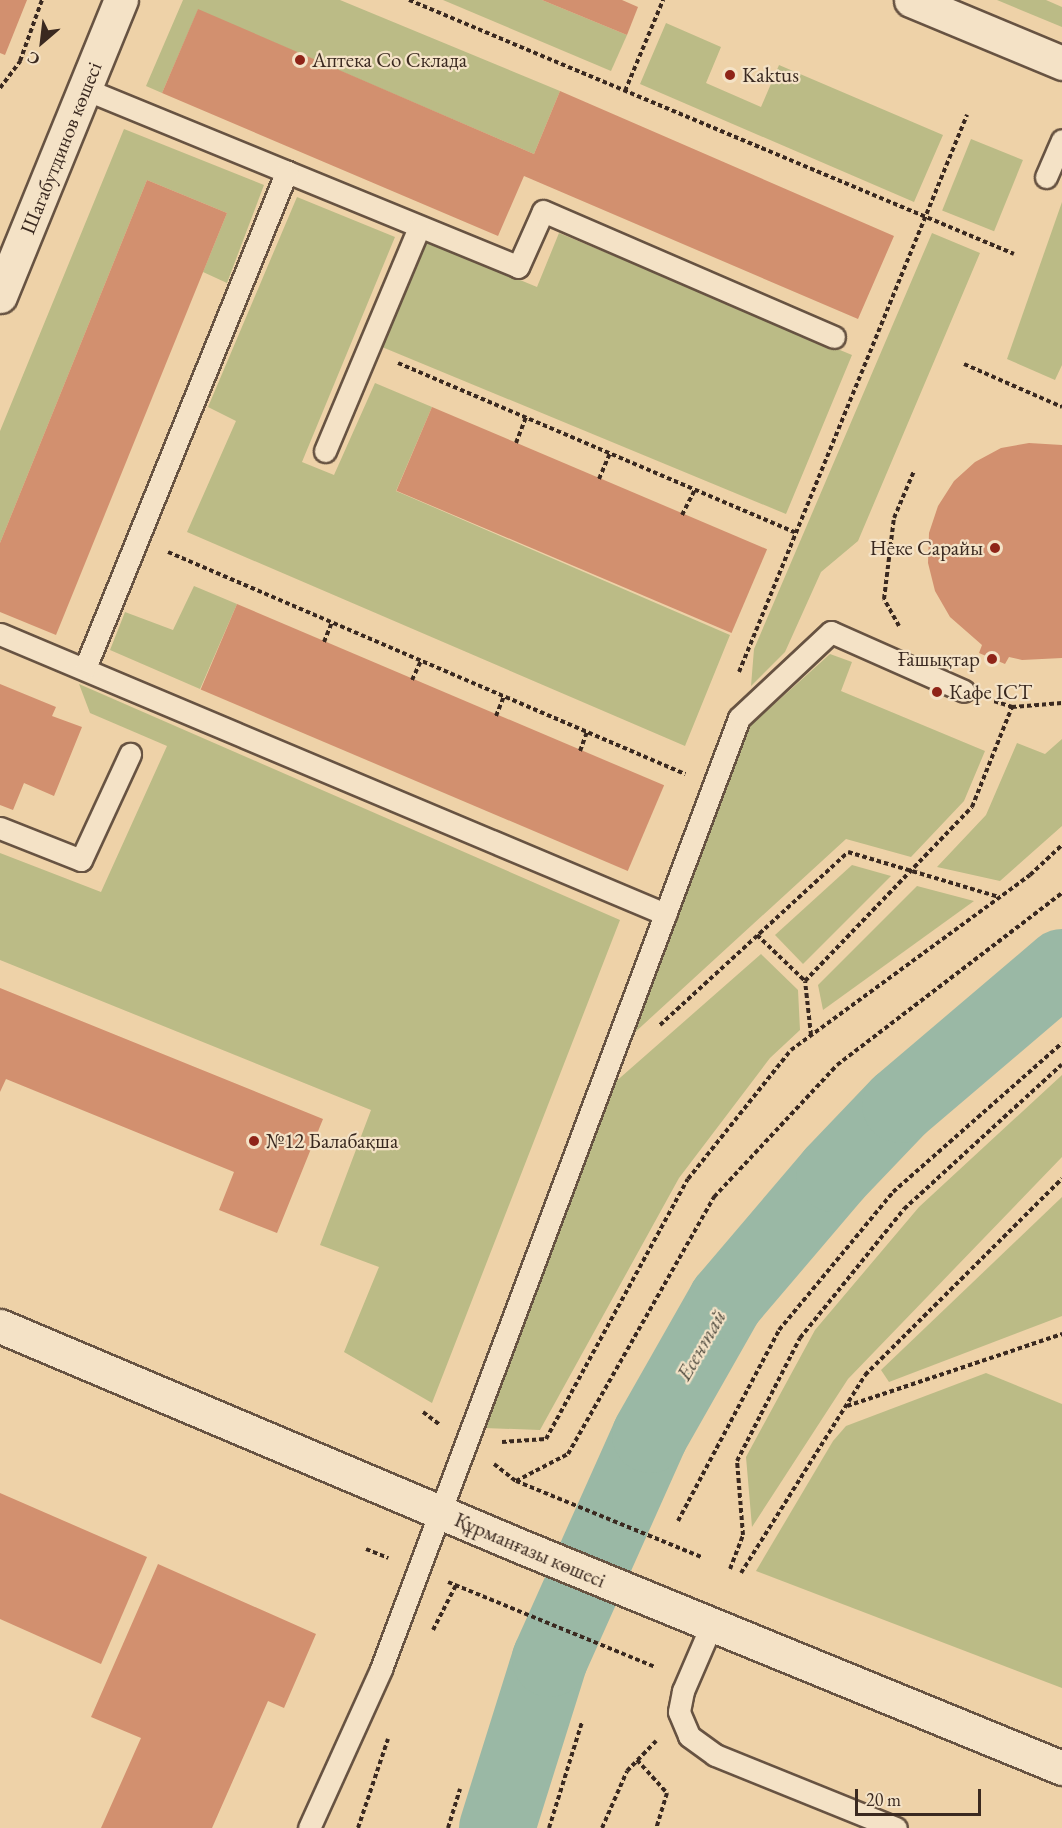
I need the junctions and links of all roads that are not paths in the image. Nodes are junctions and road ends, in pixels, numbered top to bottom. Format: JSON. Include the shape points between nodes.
{"nodes":[{"id":1,"x":121,"y":0,"type":"edge"},
{"id":2,"x":911,"y":0,"type":"edge"},
{"id":3,"x":1062,"y":63,"type":"edge"},
{"id":4,"x":85,"y":88,"type":"junction"},
{"id":5,"x":1062,"y":140,"type":"edge"},
{"id":6,"x":287,"y":171,"type":"junction"},
{"id":7,"x":1046,"y":177,"type":"dead end"},
{"id":8,"x":419,"y":227,"type":"junction"},
{"id":9,"x":0,"y":296,"type":"edge"},
{"id":10,"x":834,"y":337,"type":"dead end"},
{"id":11,"x":325,"y":451,"type":"dead end"},
{"id":12,"x":0,"y":634,"type":"edge"},
{"id":13,"x":85,"y":668,"type":"junction"},
{"id":14,"x":964,"y":691,"type":"dead end"},
{"id":15,"x":130,"y":754,"type":"dead end"},
{"id":16,"x":0,"y":828,"type":"edge"},
{"id":17,"x":665,"y":914,"type":"junction"},
{"id":18,"x":0,"y":1326,"type":"edge"},
{"id":19,"x":439,"y":1512,"type":"junction"},
{"id":20,"x":711,"y":1626,"type":"junction"},
{"id":21,"x":1062,"y":1768,"type":"edge"},
{"id":22,"x":309,"y":1828,"type":"edge"},
{"id":23,"x":897,"y":1828,"type":"edge"}],
"edges":[{"from":1,"to":4,"type":"street","name":"Шагабутдинов көшесі"},
{"from":2,"to":3,"type":"street"},
{"from":4,"to":6,"type":"lane"},
{"from":4,"to":9,"type":"street","name":"Шагабутдинов көшесі"},
{"from":5,"to":7,"type":"lane"},
{"from":6,"to":8,"type":"lane"},
{"from":6,"to":13,"type":"lane"},
{"from":8,"to":10,"type":"lane","via":[[518,267],[543,211]]},
{"from":8,"to":11,"type":"lane"},
{"from":12,"to":13,"type":"lane"},
{"from":13,"to":17,"type":"lane"},
{"from":14,"to":17,"type":"lane","via":[[831,632],[739,718]]},
{"from":15,"to":16,"type":"lane","via":[[81,860]]},
{"from":17,"to":19,"type":"lane"},
{"from":18,"to":19,"type":"street","name":"Құрманғазы көшесі"},
{"from":19,"to":20,"type":"street","name":"Құрманғазы көшесі"},
{"from":19,"to":22,"type":"lane","via":[[381,1669]]},
{"from":20,"to":21,"type":"street","name":"Құрманғазы көшесі"},
{"from":20,"to":23,"type":"lane","via":[[683,1691],[679,1712],[690,1736],[715,1755]]}]}
